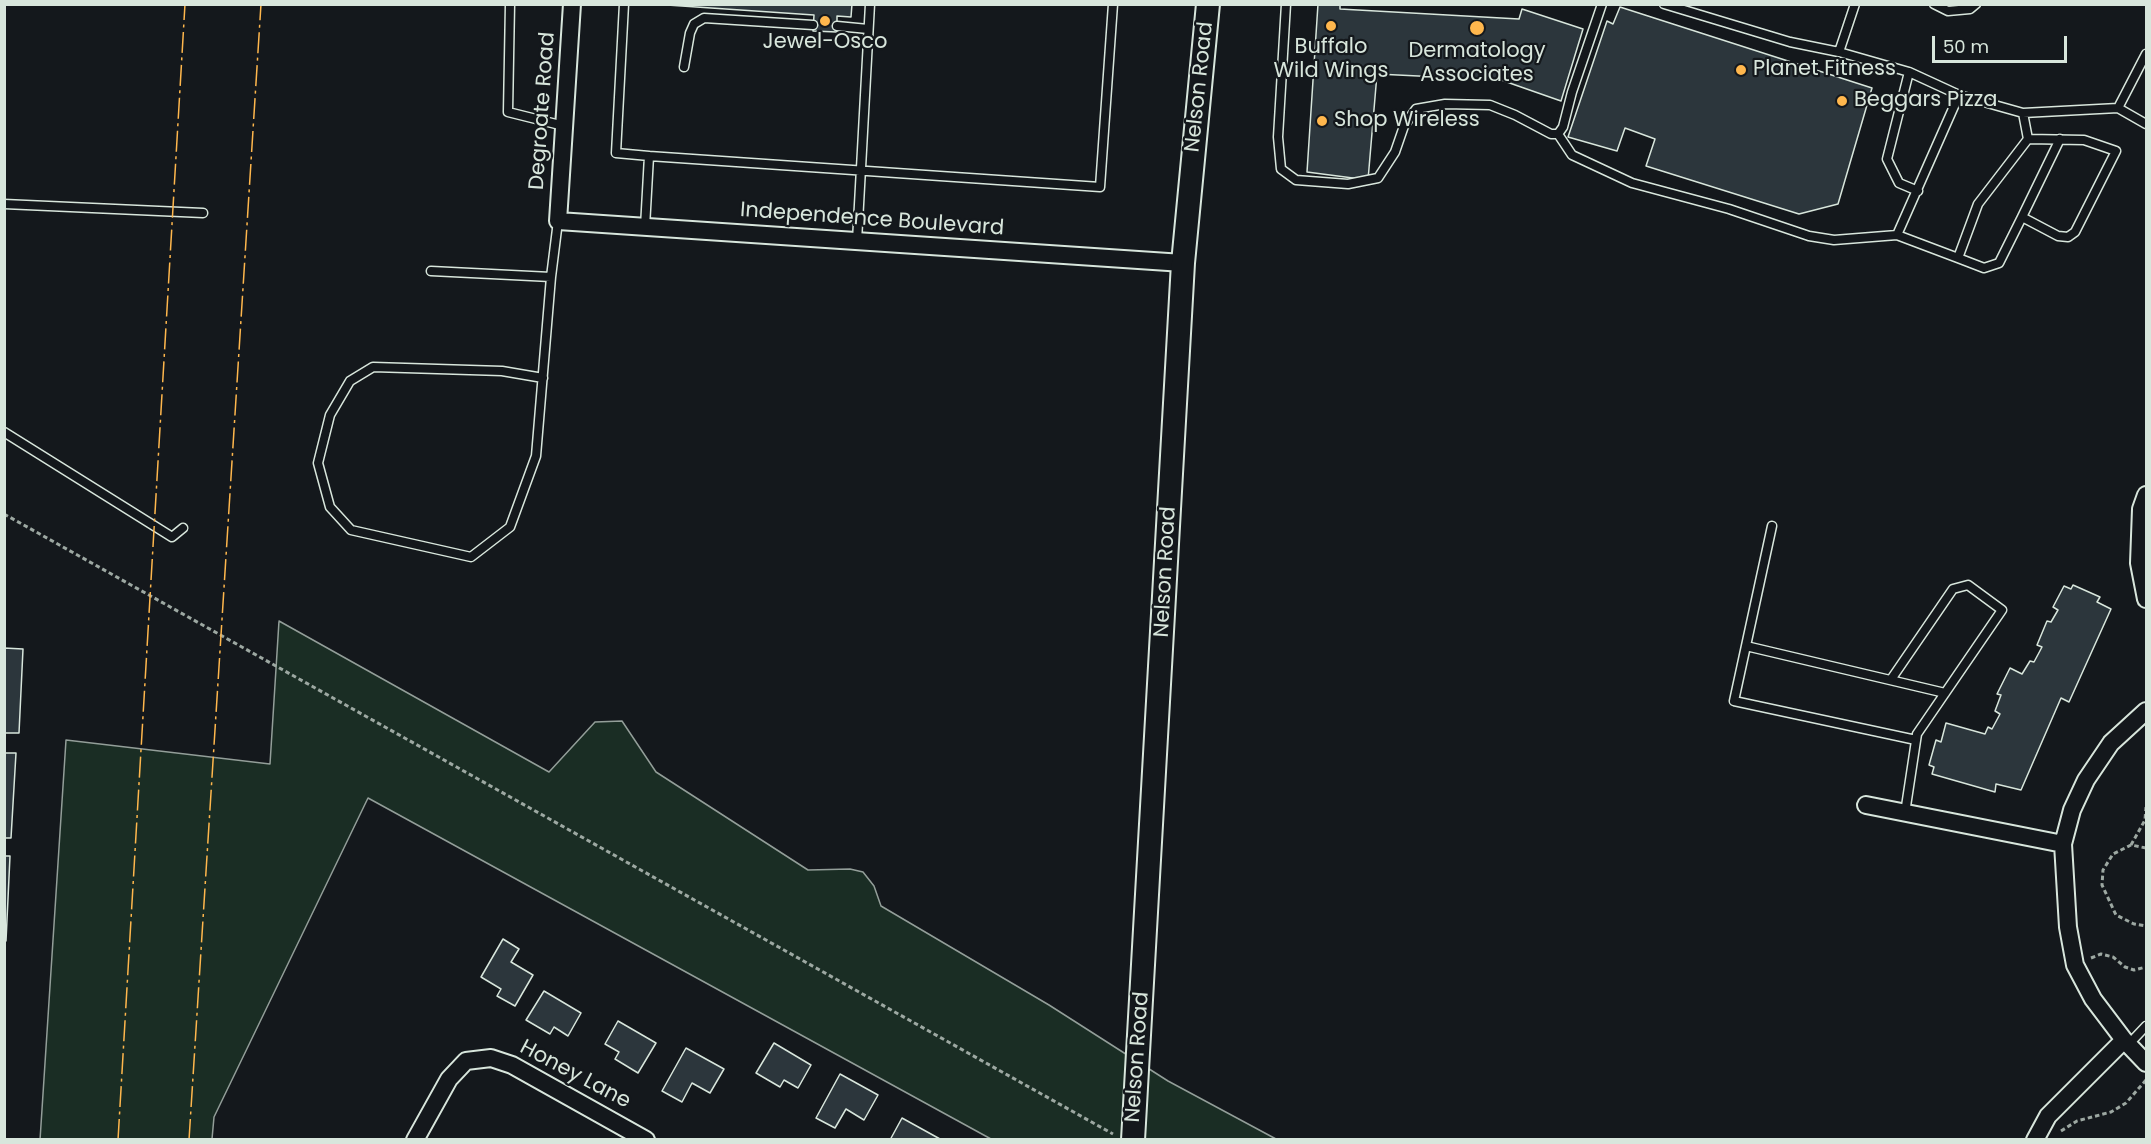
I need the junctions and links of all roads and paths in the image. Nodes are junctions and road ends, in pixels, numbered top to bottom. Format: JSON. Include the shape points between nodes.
{"nodes":[{"id":1,"x":510,"y":4,"type":"edge"},
{"id":2,"x":572,"y":4,"type":"edge"},
{"id":3,"x":624,"y":4,"type":"edge"},
{"id":4,"x":870,"y":4,"type":"edge"},
{"id":5,"x":1113,"y":4,"type":"edge"},
{"id":6,"x":1208,"y":4,"type":"edge"},
{"id":7,"x":1286,"y":4,"type":"edge"},
{"id":8,"x":1602,"y":4,"type":"edge"},
{"id":9,"x":1664,"y":4,"type":"edge"},
{"id":10,"x":1855,"y":4,"type":"edge"},
{"id":11,"x":1934,"y":4,"type":"edge"},
{"id":12,"x":1976,"y":4,"type":"edge"},
{"id":13,"x":813,"y":25,"type":"dead end"},
{"id":14,"x":837,"y":26,"type":"dead end"},
{"id":15,"x":868,"y":29,"type":"junction"},
{"id":16,"x":1839,"y":52,"type":"junction"},
{"id":17,"x":2146,"y":54,"type":"edge"},
{"id":18,"x":684,"y":67,"type":"dead end"},
{"id":19,"x":1909,"y":72,"type":"junction"},
{"id":20,"x":1959,"y":95,"type":"junction"},
{"id":21,"x":2118,"y":108,"type":"junction"},
{"id":22,"x":2023,"y":113,"type":"junction"},
{"id":23,"x":2146,"y":124,"type":"edge"},
{"id":24,"x":564,"y":126,"type":"junction"},
{"id":25,"x":1558,"y":134,"type":"junction"},
{"id":26,"x":2028,"y":139,"type":"junction"},
{"id":27,"x":2060,"y":139,"type":"junction"},
{"id":28,"x":649,"y":156,"type":"junction"},
{"id":29,"x":860,"y":173,"type":"junction"},
{"id":30,"x":1918,"y":191,"type":"junction"},
{"id":31,"x":4,"y":204,"type":"edge"},
{"id":32,"x":203,"y":213,"type":"dead end"},
{"id":33,"x":2022,"y":217,"type":"junction"},
{"id":34,"x":558,"y":221,"type":"junction"},
{"id":35,"x":645,"y":227,"type":"junction"},
{"id":36,"x":1897,"y":235,"type":"junction"},
{"id":37,"x":857,"y":241,"type":"junction"},
{"id":38,"x":1958,"y":258,"type":"junction"},
{"id":39,"x":1183,"y":263,"type":"junction"},
{"id":40,"x":431,"y":272,"type":"dead end"},
{"id":41,"x":551,"y":277,"type":"junction"},
{"id":42,"x":543,"y":378,"type":"junction"},
{"id":43,"x":4,"y":432,"type":"edge"},
{"id":44,"x":2146,"y":495,"type":"edge"},
{"id":45,"x":4,"y":514,"type":"edge"},
{"id":46,"x":1772,"y":526,"type":"dead end"},
{"id":47,"x":183,"y":528,"type":"dead end"},
{"id":48,"x":2146,"y":599,"type":"edge"},
{"id":49,"x":1746,"y":646,"type":"junction"},
{"id":50,"x":1892,"y":678,"type":"junction"},
{"id":51,"x":1945,"y":693,"type":"junction"},
{"id":52,"x":2146,"y":711,"type":"edge"},
{"id":53,"x":1916,"y":740,"type":"junction"},
{"id":54,"x":1866,"y":805,"type":"dead end"},
{"id":55,"x":2146,"y":807,"type":"edge"},
{"id":56,"x":1905,"y":813,"type":"junction"},
{"id":57,"x":2145,"y":820,"type":"edge"},
{"id":58,"x":2146,"y":825,"type":"edge"},
{"id":59,"x":2063,"y":844,"type":"junction"},
{"id":60,"x":2130,"y":845,"type":"junction"},
{"id":61,"x":2146,"y":848,"type":"edge"},
{"id":62,"x":2146,"y":926,"type":"edge"},
{"id":63,"x":2075,"y":965,"type":"junction"},
{"id":64,"x":2146,"y":967,"type":"edge"},
{"id":65,"x":2146,"y":1026,"type":"edge"},
{"id":66,"x":2127,"y":1042,"type":"junction"},
{"id":67,"x":2146,"y":1063,"type":"edge"},
{"id":68,"x":2146,"y":1080,"type":"edge"},
{"id":69,"x":1107,"y":1130,"type":"dead end"},
{"id":70,"x":2059,"y":1134,"type":"dead end"},
{"id":71,"x":415,"y":1140,"type":"edge"},
{"id":72,"x":646,"y":1140,"type":"edge"},
{"id":73,"x":1133,"y":1140,"type":"edge"},
{"id":74,"x":2035,"y":1140,"type":"edge"}],
"edges":[{"from":1,"to":24,"type":"lane","via":[[508,112]]},
{"from":2,"to":24,"type":"street","name":"Degroate Road"},
{"from":3,"to":28,"type":"lane","via":[[616,153]]},
{"from":4,"to":15,"type":"lane"},
{"from":5,"to":29,"type":"lane","via":[[1100,187]]},
{"from":6,"to":39,"type":"street","name":"Nelson Road"},
{"from":7,"to":25,"type":"lane","via":[[1278,137],[1281,169],[1296,180],[1348,184],[1378,178],[1416,109],[1445,104],[1490,105]]},
{"from":8,"to":25,"type":"lane"},
{"from":9,"to":16,"type":"lane","via":[[1790,42]]},
{"from":10,"to":16,"type":"lane"},
{"from":11,"to":12,"type":"lane","via":[[1948,11],[1970,9]]},
{"from":13,"to":18,"type":"lane","via":[[704,18],[694,24],[690,33]]},
{"from":14,"to":15,"type":"lane"},
{"from":15,"to":29,"type":"lane"},
{"from":16,"to":19,"type":"lane"},
{"from":17,"to":21,"type":"lane"},
{"from":19,"to":20,"type":"lane"},
{"from":19,"to":30,"type":"lane","via":[[1887,159],[1899,183]]},
{"from":20,"to":22,"type":"lane"},
{"from":20,"to":30,"type":"lane"},
{"from":21,"to":22,"type":"lane"},
{"from":21,"to":23,"type":"lane"},
{"from":22,"to":26,"type":"lane"},
{"from":24,"to":34,"type":"street","name":"Degroate Road"},
{"from":25,"to":36,"type":"lane","via":[[1572,155],[1632,183],[1809,236],[1834,240]]},
{"from":26,"to":27,"type":"lane"},
{"from":26,"to":38,"type":"lane","via":[[1978,204]]},
{"from":27,"to":33,"type":"lane"},
{"from":27,"to":33,"type":"lane","via":[[2084,140],[2116,151],[2075,232],[2068,237],[2058,236]]},
{"from":28,"to":29,"type":"lane"},
{"from":28,"to":35,"type":"lane"},
{"from":29,"to":37,"type":"lane"},
{"from":30,"to":36,"type":"lane"},
{"from":31,"to":32,"type":"lane"},
{"from":33,"to":38,"type":"lane","via":[[1999,263],[1984,268]]},
{"from":34,"to":35,"type":"street","name":"Independence Boulevard"},
{"from":34,"to":41,"type":"lane"},
{"from":35,"to":37,"type":"street","name":"Independence Boulevard"},
{"from":36,"to":38,"type":"lane"},
{"from":37,"to":39,"type":"street","name":"Independence Boulevard"},
{"from":39,"to":73,"type":"street","name":"Nelson Road"},
{"from":40,"to":41,"type":"lane"},
{"from":41,"to":42,"type":"lane"},
{"from":42,"to":42,"type":"lane","via":[[537,456],[510,527],[471,556],[351,530],[330,507],[318,463],[330,415],[350,381],[373,367],[502,371]]},
{"from":43,"to":47,"type":"lane","via":[[172,537]]},
{"from":44,"to":48,"type":"street","via":[[2141,509],[2139,563]]},
{"from":45,"to":69,"type":"path"},
{"from":46,"to":49,"type":"lane"},
{"from":49,"to":50,"type":"lane"},
{"from":49,"to":53,"type":"lane","via":[[1734,701]]},
{"from":50,"to":51,"type":"lane"},
{"from":50,"to":51,"type":"lane","via":[[1953,589],[1968,585],[2002,610]]},
{"from":51,"to":53,"type":"lane"},
{"from":52,"to":59,"type":"street","via":[[2111,743],[2086,780],[2072,810]]},
{"from":53,"to":56,"type":"lane"},
{"from":54,"to":56,"type":"street"},
{"from":55,"to":57,"type":"path"},
{"from":56,"to":59,"type":"street"},
{"from":57,"to":58,"type":"path"},
{"from":57,"to":60,"type":"path"},
{"from":59,"to":63,"type":"street","via":[[2068,927]]},
{"from":60,"to":61,"type":"path"},
{"from":60,"to":62,"type":"path","via":[[2108,860],[2102,885],[2116,915]]},
{"from":63,"to":64,"type":"path","via":[[2101,954],[2134,970]]},
{"from":63,"to":66,"type":"street","via":[[2093,999]]},
{"from":65,"to":66,"type":"lane"},
{"from":66,"to":67,"type":"street"},
{"from":66,"to":74,"type":"street","via":[[2048,1116]]},
{"from":68,"to":70,"type":"path","via":[[2126,1103],[2111,1112],[2077,1121]]},
{"from":71,"to":72,"type":"street","name":"Honey Lane","via":[[449,1079],[466,1060],[491,1058],[512,1065]]}]}
